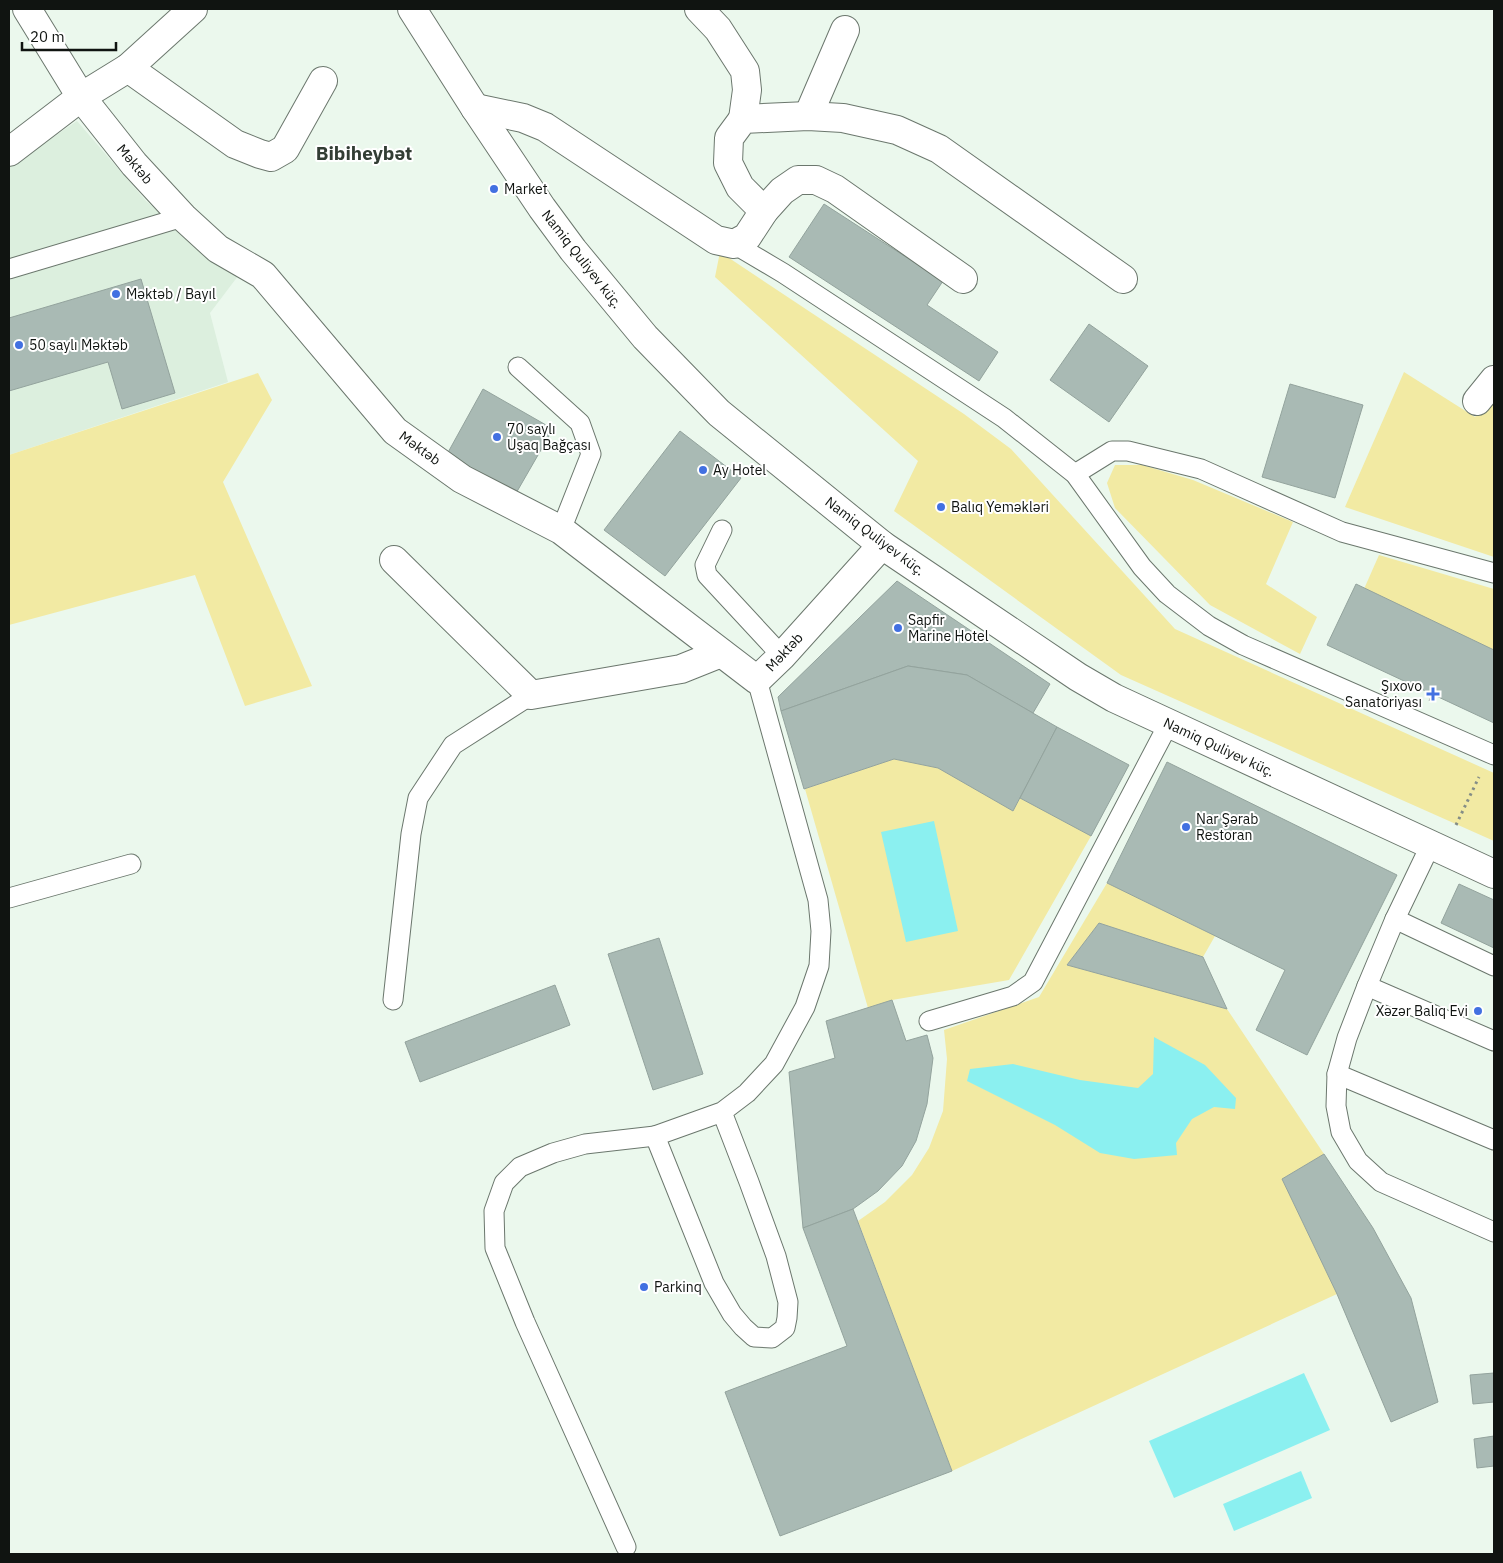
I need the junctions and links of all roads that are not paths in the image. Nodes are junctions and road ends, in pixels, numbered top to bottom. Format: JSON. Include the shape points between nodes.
{"nodes":[{"id":1,"x":27,"y":9,"type":"edge"},
{"id":2,"x":193,"y":9,"type":"edge"},
{"id":3,"x":412,"y":9,"type":"edge"},
{"id":4,"x":699,"y":9,"type":"edge"},
{"id":5,"x":845,"y":30,"type":"dead end"},
{"id":6,"x":128,"y":68,"type":"junction"},
{"id":7,"x":323,"y":81,"type":"dead end"},
{"id":8,"x":81,"y":97,"type":"junction"},
{"id":9,"x":475,"y":108,"type":"junction"},
{"id":10,"x":808,"y":116,"type":"junction"},
{"id":11,"x":743,"y":119,"type":"junction"},
{"id":12,"x":9,"y":152,"type":"edge"},
{"id":13,"x":764,"y":211,"type":"junction"},
{"id":14,"x":183,"y":217,"type":"junction"},
{"id":15,"x":734,"y":244,"type":"junction"},
{"id":16,"x":9,"y":269,"type":"edge"},
{"id":17,"x":963,"y":279,"type":"dead end"},
{"id":18,"x":1123,"y":279,"type":"dead end"},
{"id":19,"x":518,"y":367,"type":"dead end"},
{"id":20,"x":1494,"y":380,"type":"edge"},
{"id":21,"x":1477,"y":401,"type":"dead end"},
{"id":22,"x":1075,"y":474,"type":"junction"},
{"id":23,"x":561,"y":530,"type":"junction"},
{"id":24,"x":722,"y":530,"type":"dead end"},
{"id":25,"x":882,"y":545,"type":"junction"},
{"id":26,"x":394,"y":560,"type":"dead end"},
{"id":27,"x":1494,"y":573,"type":"edge"},
{"id":28,"x":721,"y":653,"type":"junction"},
{"id":29,"x":782,"y":656,"type":"junction"},
{"id":30,"x":757,"y":680,"type":"junction"},
{"id":31,"x":531,"y":695,"type":"junction"},
{"id":32,"x":1168,"y":723,"type":"junction"},
{"id":33,"x":1492,"y":754,"type":"edge"},
{"id":34,"x":1438,"y":848,"type":"junction"},
{"id":35,"x":131,"y":864,"type":"dead end"},
{"id":36,"x":1494,"y":874,"type":"edge"},
{"id":37,"x":9,"y":898,"type":"edge"},
{"id":38,"x":1395,"y":918,"type":"junction"},
{"id":39,"x":1494,"y":966,"type":"edge"},
{"id":40,"x":1367,"y":986,"type":"junction"},
{"id":41,"x":393,"y":1000,"type":"dead end"},
{"id":42,"x":929,"y":1021,"type":"dead end"},
{"id":43,"x":1494,"y":1041,"type":"edge"},
{"id":44,"x":1338,"y":1074,"type":"junction"},
{"id":45,"x":722,"y":1112,"type":"junction"},
{"id":46,"x":655,"y":1136,"type":"junction"},
{"id":47,"x":1494,"y":1140,"type":"edge"},
{"id":48,"x":1494,"y":1232,"type":"edge"},
{"id":49,"x":626,"y":1547,"type":"dead end"}],
"edges":[{"from":1,"to":8,"type":"street","name":"Məktəb"},
{"from":2,"to":6,"type":"street"},
{"from":3,"to":9,"type":"street","name":"Namiq Quliyev küç."},
{"from":4,"to":11,"type":"street","via":[[718,29],[745,71],[747,90]]},
{"from":5,"to":10,"type":"street"},
{"from":6,"to":7,"type":"street","via":[[235,144],[271,157],[285,149]]},
{"from":6,"to":8,"type":"street"},
{"from":8,"to":12,"type":"street"},
{"from":8,"to":14,"type":"street","name":"Məktəb","via":[[134,164]]},
{"from":9,"to":15,"type":"street","via":[[523,118],[545,127],[716,240]]},
{"from":9,"to":25,"type":"street","name":"Namiq Quliyev küç.","via":[[573,250],[646,337],[719,412]]},
{"from":10,"to":11,"type":"street"},
{"from":10,"to":18,"type":"street","via":[[843,118],[897,130],[938,149]]},
{"from":11,"to":13,"type":"street","via":[[729,138],[728,163],[740,187]]},
{"from":13,"to":15,"type":"street","via":[[747,237]]},
{"from":13,"to":17,"type":"street","via":[[782,191],[798,180],[816,180],[835,189]]},
{"from":14,"to":16,"type":"lane"},
{"from":14,"to":23,"type":"street","name":"Məktəb","via":[[218,249],[263,275],[395,431],[462,479]]},
{"from":15,"to":22,"type":"lane","via":[[784,273],[1004,418]]},
{"from":19,"to":23,"type":"lane","via":[[580,423],[591,454]]},
{"from":20,"to":21,"type":"street"},
{"from":22,"to":27,"type":"lane","via":[[1112,451],[1128,451],[1201,470],[1342,532]]},
{"from":22,"to":33,"type":"lane","via":[[1142,567],[1167,594],[1209,626],[1243,645]]},
{"from":23,"to":28,"type":"street","name":"Məktəb"},
{"from":24,"to":29,"type":"lane","via":[[705,565],[707,575]]},
{"from":25,"to":29,"type":"street","name":"Məktəb"},
{"from":25,"to":32,"type":"street","name":"Namiq Quliyev küç.","via":[[1078,677]]},
{"from":26,"to":31,"type":"street"},
{"from":28,"to":30,"type":"street","name":"Məktəb"},
{"from":28,"to":31,"type":"street","via":[[681,669]]},
{"from":29,"to":30,"type":"street","name":"Məktəb"},
{"from":30,"to":45,"type":"lane","via":[[818,900],[821,932],[819,966],[805,1007],[774,1064],[747,1093]]},
{"from":31,"to":41,"type":"lane","via":[[453,744],[418,798],[411,834]]},
{"from":32,"to":34,"type":"street","name":"Namiq Quliyev küç."},
{"from":32,"to":42,"type":"lane","via":[[1033,982],[1013,996]]},
{"from":34,"to":36,"type":"street","name":"Namiq Quliyev küç."},
{"from":34,"to":38,"type":"lane"},
{"from":35,"to":37,"type":"lane"},
{"from":38,"to":39,"type":"lane"},
{"from":38,"to":40,"type":"lane"},
{"from":40,"to":43,"type":"lane"},
{"from":40,"to":44,"type":"lane","via":[[1347,1038]]},
{"from":44,"to":47,"type":"lane"},
{"from":44,"to":48,"type":"lane","via":[[1336,1106],[1341,1132],[1358,1161],[1381,1182]]},
{"from":45,"to":46,"type":"lane"},
{"from":45,"to":46,"type":"lane","via":[[776,1256],[788,1302],[785,1328],[772,1338],[754,1336],[732,1314],[718,1291]]},
{"from":46,"to":49,"type":"lane","via":[[585,1144],[520,1167],[504,1183],[494,1211],[495,1248],[502,1266]]}]}
